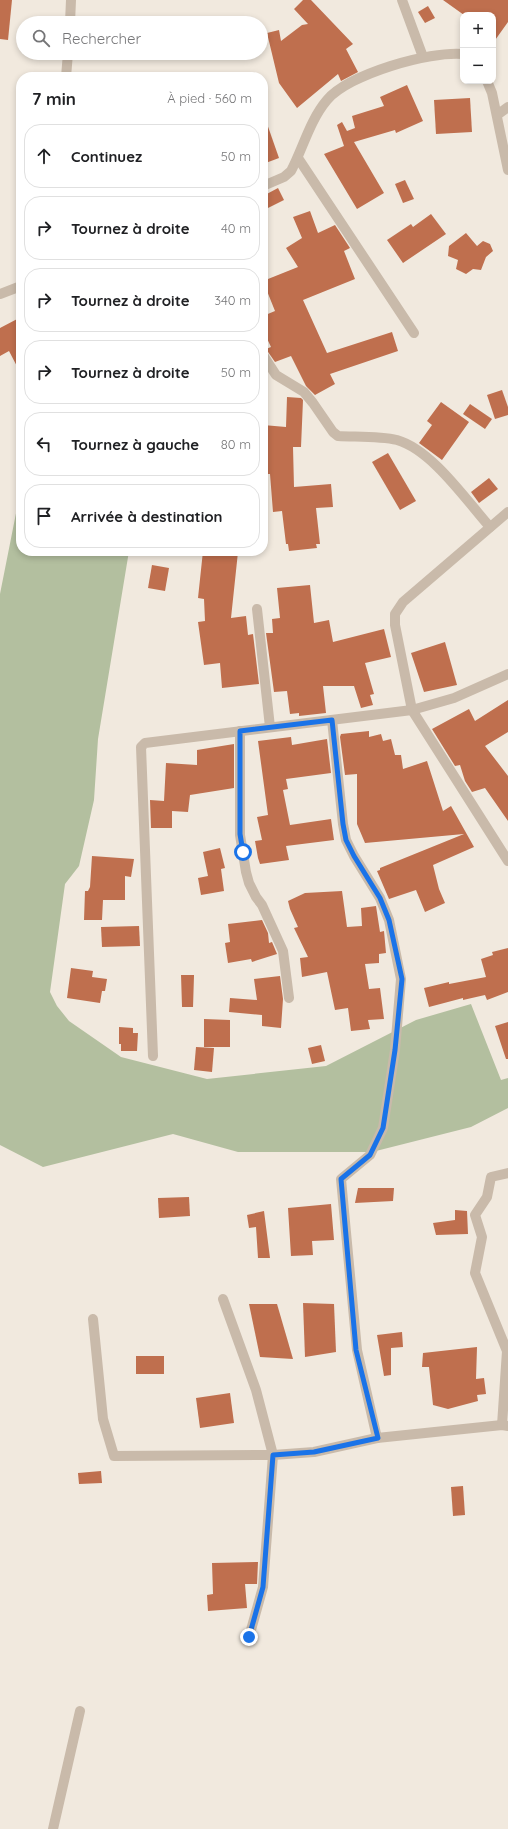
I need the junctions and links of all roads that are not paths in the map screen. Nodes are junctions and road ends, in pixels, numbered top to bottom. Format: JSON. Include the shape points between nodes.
{"nodes":[{"id":1,"x":71,"y":0,"type":"edge"},
{"id":2,"x":402,"y":0,"type":"edge"},
{"id":3,"x":70,"y":16,"type":"edge"},
{"id":4,"x":460,"y":54,"type":"edge"},
{"id":5,"x":423,"y":57,"type":"junction"},
{"id":6,"x":67,"y":60,"type":"edge"},
{"id":7,"x":66,"y":72,"type":"edge"},
{"id":8,"x":488,"y":84,"type":"edge"},
{"id":9,"x":508,"y":107,"type":"edge"},
{"id":10,"x":497,"y":115,"type":"junction"},
{"id":11,"x":298,"y":158,"type":"junction"},
{"id":12,"x":508,"y":170,"type":"edge"},
{"id":13,"x":268,"y":184,"type":"edge"},
{"id":14,"x":16,"y":288,"type":"edge"},
{"id":15,"x":0,"y":294,"type":"edge"},
{"id":16,"x":414,"y":332,"type":"dead end"},
{"id":17,"x":268,"y":363,"type":"edge"},
{"id":18,"x":508,"y":512,"type":"edge"},
{"id":19,"x":490,"y":527,"type":"junction"},
{"id":20,"x":257,"y":609,"type":"dead end"},
{"id":21,"x":508,"y":674,"type":"edge"},
{"id":22,"x":412,"y":710,"type":"junction"},
{"id":23,"x":332,"y":720,"type":"junction"},
{"id":24,"x":270,"y":727,"type":"junction"},
{"id":25,"x":240,"y":731,"type":"junction"},
{"id":26,"x":508,"y":861,"type":"edge"},
{"id":27,"x":289,"y":998,"type":"dead end"},
{"id":28,"x":153,"y":1056,"type":"dead end"},
{"id":29,"x":508,"y":1173,"type":"edge"},
{"id":30,"x":223,"y":1299,"type":"dead end"},
{"id":31,"x":93,"y":1319,"type":"dead end"},
{"id":32,"x":505,"y":1425,"type":"edge"},
{"id":33,"x":378,"y":1438,"type":"junction"},
{"id":34,"x":273,"y":1455,"type":"junction"},
{"id":35,"x":249,"y":1637,"type":"dead end"},
{"id":36,"x":80,"y":1711,"type":"dead end"},
{"id":37,"x":53,"y":1829,"type":"edge"}],
"edges":[{"from":1,"to":3,"type":"street"},
{"from":2,"to":5,"type":"street"},
{"from":4,"to":5,"type":"street"},
{"from":5,"to":11,"type":"street","via":[[384,69],[342,87],[327,100],[317,115]]},
{"from":6,"to":7,"type":"street"},
{"from":8,"to":10,"type":"street"},
{"from":9,"to":10,"type":"street"},
{"from":10,"to":12,"type":"street"},
{"from":11,"to":13,"type":"street","via":[[291,171]]},
{"from":11,"to":16,"type":"street"},
{"from":14,"to":15,"type":"street"},
{"from":17,"to":19,"type":"street","via":[[276,376],[304,392],[338,436],[396,440],[412,446],[430,459]]},
{"from":18,"to":19,"type":"street"},
{"from":19,"to":22,"type":"street","via":[[397,609],[395,625]]},
{"from":20,"to":24,"type":"street"},
{"from":21,"to":22,"type":"street","via":[[454,698]]},
{"from":22,"to":23,"type":"street"},
{"from":22,"to":26,"type":"street"},
{"from":23,"to":24,"type":"street"},
{"from":23,"to":33,"type":"street","via":[[346,840],[380,898],[389,920],[402,979],[395,1050],[383,1128],[370,1155],[341,1179],[356,1350]]},
{"from":24,"to":25,"type":"street"},
{"from":25,"to":27,"type":"street","via":[[240,834],[246,872],[283,951]]},
{"from":25,"to":28,"type":"street","via":[[145,743],[141,747]]},
{"from":29,"to":32,"type":"street","via":[[491,1177],[488,1197],[475,1215],[482,1236],[475,1273],[507,1351]]},
{"from":30,"to":34,"type":"street","via":[[256,1390]]},
{"from":31,"to":34,"type":"street","via":[[103,1419],[114,1456]]},
{"from":32,"to":33,"type":"street"},
{"from":33,"to":34,"type":"street","via":[[314,1452]]},
{"from":34,"to":35,"type":"street","via":[[263,1587]]},
{"from":36,"to":37,"type":"street"}]}
